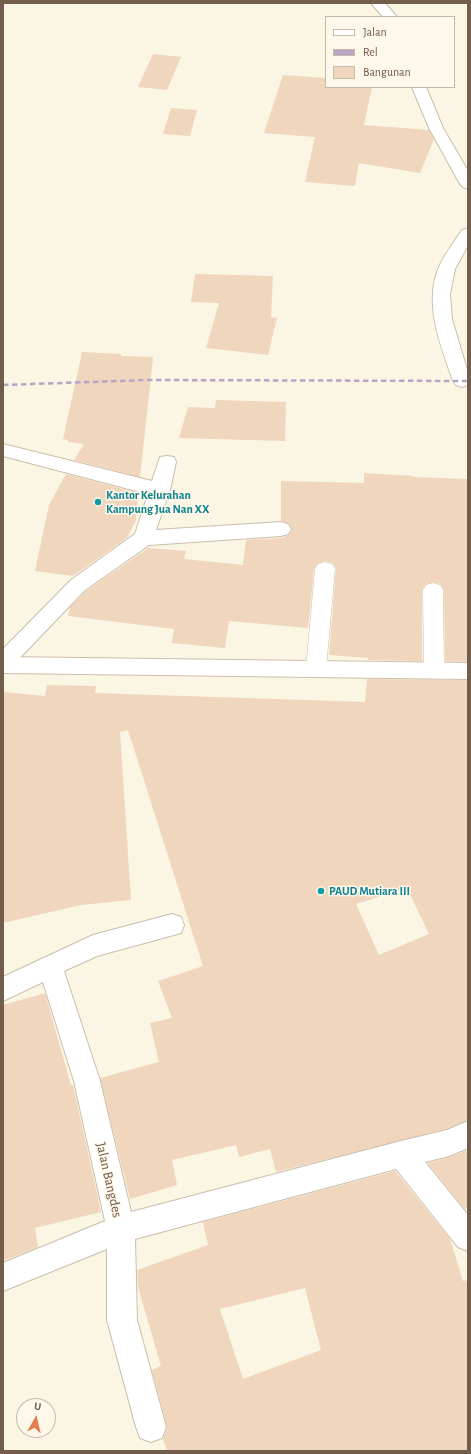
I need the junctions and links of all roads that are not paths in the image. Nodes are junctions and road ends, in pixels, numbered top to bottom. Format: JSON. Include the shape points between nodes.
{"nodes":[{"id":1,"x":378,"y":3,"type":"edge"},
{"id":2,"x":389,"y":16,"type":"edge"},
{"id":3,"x":419,"y":88,"type":"edge"},
{"id":4,"x":468,"y":184,"type":"edge"},
{"id":5,"x":468,"y":233,"type":"edge"},
{"id":6,"x":462,"y":381,"type":"dead end"},
{"id":7,"x":3,"y":450,"type":"edge"},
{"id":8,"x":167,"y":462,"type":"dead end"},
{"id":9,"x":160,"y":490,"type":"junction"},
{"id":10,"x":281,"y":529,"type":"dead end"},
{"id":11,"x":144,"y":538,"type":"junction"},
{"id":12,"x":325,"y":569,"type":"dead end"},
{"id":13,"x":433,"y":590,"type":"dead end"},
{"id":14,"x":3,"y":662,"type":"edge"},
{"id":15,"x":3,"y":665,"type":"edge"},
{"id":16,"x":316,"y":669,"type":"junction"},
{"id":17,"x":434,"y":670,"type":"junction"},
{"id":18,"x":468,"y":671,"type":"edge"},
{"id":19,"x":172,"y":925,"type":"dead end"},
{"id":20,"x":50,"y":966,"type":"junction"},
{"id":21,"x":3,"y":989,"type":"edge"},
{"id":22,"x":468,"y":1134,"type":"edge"},
{"id":23,"x":401,"y":1154,"type":"junction"},
{"id":24,"x":120,"y":1229,"type":"junction"},
{"id":25,"x":468,"y":1236,"type":"edge"},
{"id":26,"x":3,"y":1277,"type":"edge"},
{"id":27,"x":151,"y":1427,"type":"dead end"}],
"edges":[{"from":1,"to":2,"type":"street"},
{"from":3,"to":4,"type":"street","via":[[436,128]]},
{"from":5,"to":6,"type":"street","via":[[450,262],[443,282],[442,297],[446,337]]},
{"from":7,"to":9,"type":"street"},
{"from":8,"to":9,"type":"street"},
{"from":9,"to":11,"type":"street"},
{"from":10,"to":11,"type":"street"},
{"from":11,"to":14,"type":"street","via":[[78,585]]},
{"from":12,"to":16,"type":"lane"},
{"from":13,"to":17,"type":"lane"},
{"from":15,"to":16,"type":"street"},
{"from":16,"to":17,"type":"street"},
{"from":17,"to":18,"type":"street"},
{"from":19,"to":20,"type":"street","via":[[93,946]]},
{"from":20,"to":21,"type":"street"},
{"from":20,"to":24,"type":"street","name":"Jalan Bangdes","via":[[87,1081]]},
{"from":22,"to":23,"type":"street","name":"Jalan Bangdes","via":[[449,1143]]},
{"from":23,"to":24,"type":"street","name":"Jalan Bangdes"},
{"from":23,"to":25,"type":"street"},
{"from":24,"to":26,"type":"street"},
{"from":24,"to":27,"type":"street","via":[[122,1320]]}]}
